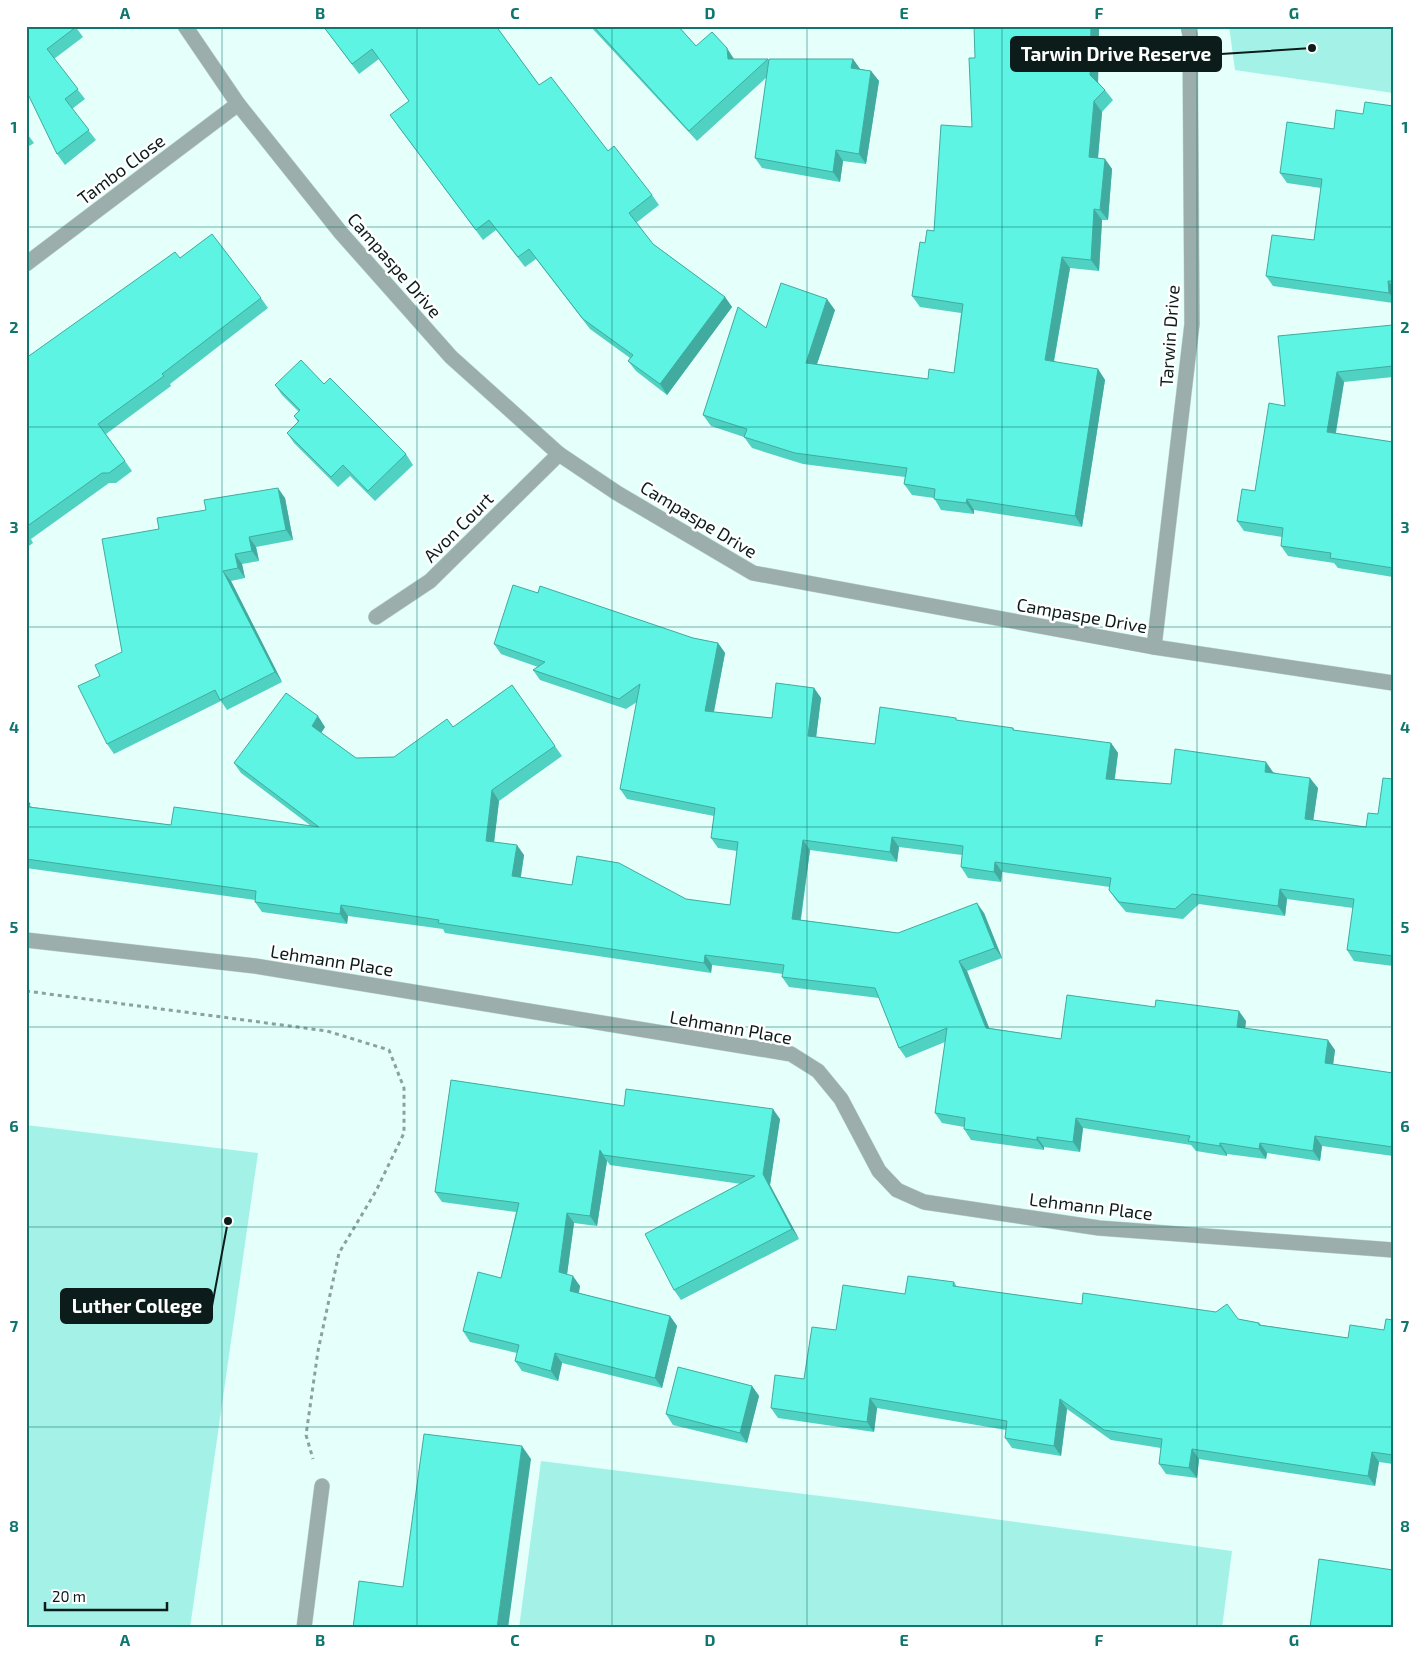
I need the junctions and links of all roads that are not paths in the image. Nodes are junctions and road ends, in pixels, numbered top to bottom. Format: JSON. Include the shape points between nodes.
{"nodes":[{"id":1,"x":185,"y":26,"type":"edge"},
{"id":2,"x":1188,"y":26,"type":"edge"},
{"id":3,"x":238,"y":104,"type":"junction"},
{"id":4,"x":26,"y":264,"type":"edge"},
{"id":5,"x":559,"y":454,"type":"junction"},
{"id":6,"x":376,"y":617,"type":"dead end"},
{"id":7,"x":1154,"y":647,"type":"junction"},
{"id":8,"x":1393,"y":683,"type":"edge"},
{"id":9,"x":26,"y":940,"type":"edge"},
{"id":10,"x":1393,"y":1250,"type":"edge"},
{"id":11,"x":322,"y":1486,"type":"road end"},
{"id":12,"x":304,"y":1628,"type":"edge"}],
"edges":[{"from":1,"to":3,"type":"street","name":"Campaspe Drive"},
{"from":2,"to":7,"type":"street","name":"Tarwin Drive","via":[[1192,324]]},
{"from":3,"to":4,"type":"street","name":"Tambo Close"},
{"from":3,"to":5,"type":"street","name":"Campaspe Drive","via":[[341,233],[451,357]]},
{"from":5,"to":6,"type":"street","name":"Avon Court","via":[[430,581]]},
{"from":5,"to":7,"type":"street","name":"Campaspe Drive","via":[[753,574]]},
{"from":7,"to":8,"type":"street","name":"Campaspe Drive"},
{"from":9,"to":10,"type":"street","name":"Lehmann Place","via":[[255,966],[791,1054],[818,1071],[841,1099],[879,1171],[897,1190],[924,1202],[1099,1228]]},
{"from":11,"to":12,"type":"street"}]}
